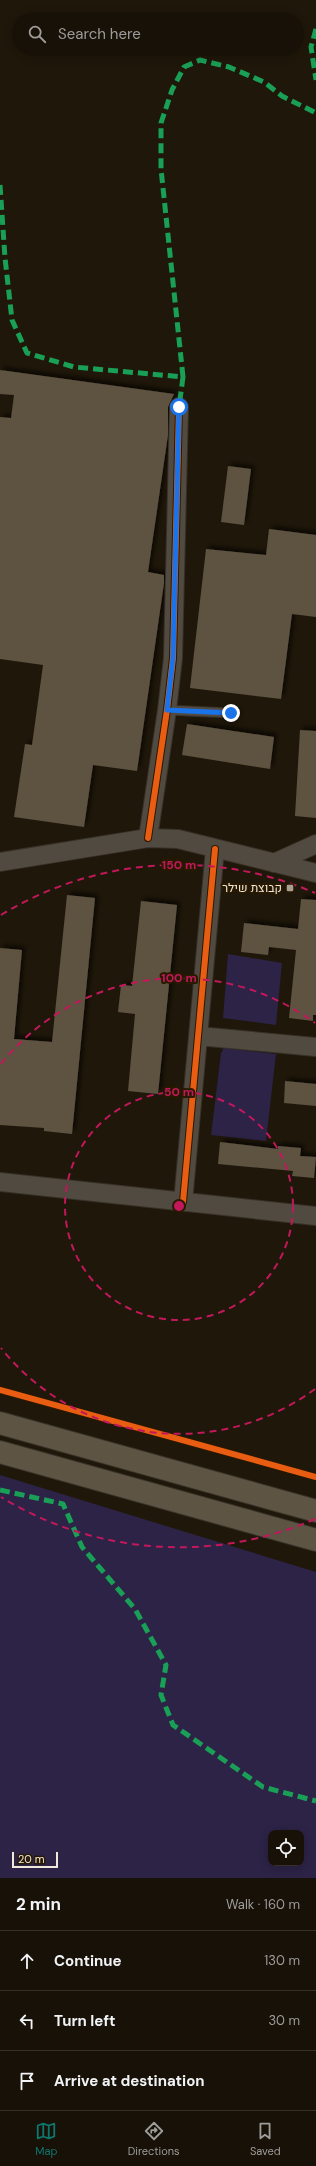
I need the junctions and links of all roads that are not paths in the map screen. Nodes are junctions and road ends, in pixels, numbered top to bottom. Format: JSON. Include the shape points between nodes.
{"nodes":[{"id":1,"x":179,"y":407,"type":"dead end"},
{"id":2,"x":167,"y":710,"type":"junction"},
{"id":3,"x":231,"y":713,"type":"dead end"},
{"id":4,"x":148,"y":838,"type":"junction"},
{"id":5,"x":316,"y":844,"type":"edge"},
{"id":6,"x":215,"y":849,"type":"junction"},
{"id":7,"x":0,"y":862,"type":"edge"},
{"id":8,"x":274,"y":863,"type":"junction"},
{"id":9,"x":316,"y":873,"type":"edge"},
{"id":10,"x":198,"y":1036,"type":"junction"},
{"id":11,"x":316,"y":1047,"type":"edge"},
{"id":12,"x":0,"y":1182,"type":"edge"},
{"id":13,"x":183,"y":1202,"type":"junction"},
{"id":14,"x":316,"y":1216,"type":"edge"},
{"id":15,"x":0,"y":1423,"type":"edge"},
{"id":16,"x":0,"y":1452,"type":"edge"},
{"id":17,"x":316,"y":1510,"type":"edge"},
{"id":18,"x":316,"y":1540,"type":"edge"}],
"edges":[{"from":1,"to":2,"type":"street","via":[[173,658]]},
{"from":2,"to":3,"type":"lane"},
{"from":2,"to":4,"type":"street"},
{"from":4,"to":6,"type":"street","via":[[178,839]]},
{"from":4,"to":7,"type":"street"},
{"from":5,"to":8,"type":"street"},
{"from":6,"to":8,"type":"street"},
{"from":6,"to":10,"type":"street"},
{"from":8,"to":9,"type":"street"},
{"from":10,"to":11,"type":"street"},
{"from":10,"to":13,"type":"street"},
{"from":12,"to":13,"type":"street"},
{"from":13,"to":14,"type":"street"},
{"from":15,"to":17,"type":"main road"},
{"from":16,"to":18,"type":"main road"}]}
